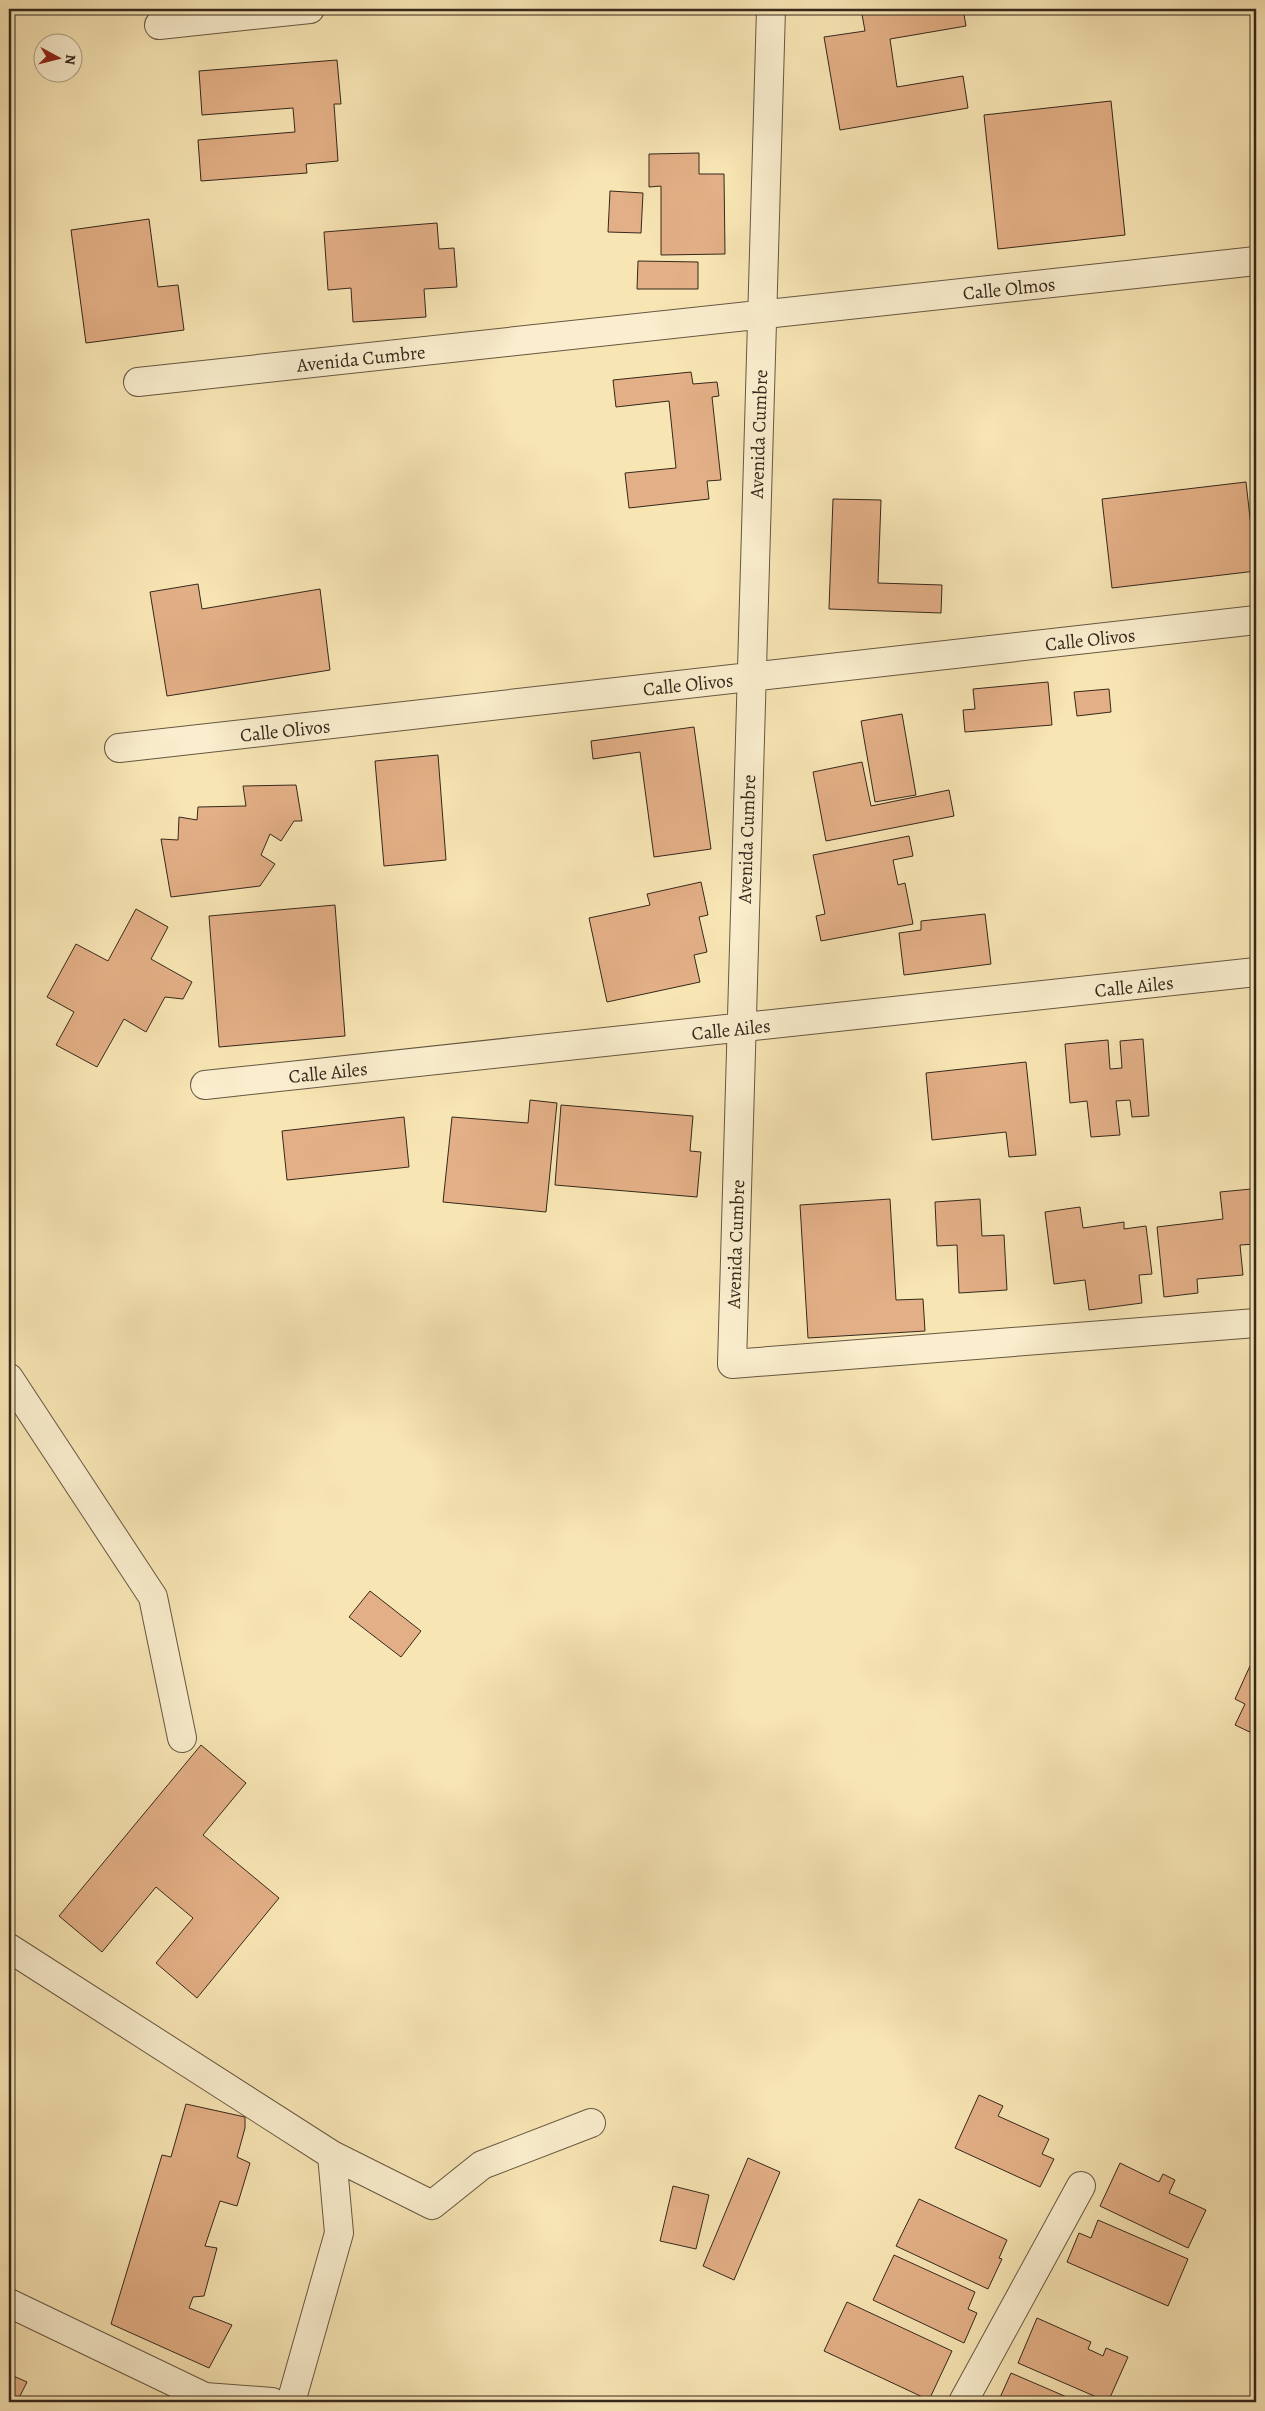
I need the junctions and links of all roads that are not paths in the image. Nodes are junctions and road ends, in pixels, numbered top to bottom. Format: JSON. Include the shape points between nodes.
{"nodes":[{"id":1,"x":310,"y":9,"type":"edge"},
{"id":2,"x":771,"y":9,"type":"edge"},
{"id":3,"x":159,"y":25,"type":"dead end"},
{"id":4,"x":1256,"y":262,"type":"edge"},
{"id":5,"x":762,"y":314,"type":"junction"},
{"id":6,"x":138,"y":382,"type":"dead end"},
{"id":7,"x":1256,"y":620,"type":"edge"},
{"id":8,"x":751,"y":677,"type":"junction"},
{"id":9,"x":119,"y":748,"type":"dead end"},
{"id":10,"x":1256,"y":972,"type":"edge"},
{"id":11,"x":741,"y":1028,"type":"junction"},
{"id":12,"x":206,"y":1085,"type":"dead end"},
{"id":13,"x":1256,"y":1322,"type":"edge"},
{"id":14,"x":9,"y":1378,"type":"edge"},
{"id":15,"x":182,"y":1738,"type":"dead end"},
{"id":16,"x":9,"y":1948,"type":"edge"},
{"id":17,"x":591,"y":2123,"type":"dead end"},
{"id":18,"x":332,"y":2155,"type":"junction"},
{"id":19,"x":1081,"y":2186,"type":"dead end"},
{"id":20,"x":9,"y":2303,"type":"edge"},
{"id":21,"x":272,"y":2402,"type":"edge"},
{"id":22,"x":291,"y":2402,"type":"edge"},
{"id":23,"x":963,"y":2402,"type":"edge"}],
"edges":[{"from":1,"to":3,"type":"street"},
{"from":2,"to":5,"type":"street","name":"Avenida Cumbre"},
{"from":4,"to":5,"type":"street","name":"Calle Olmos"},
{"from":5,"to":6,"type":"street","name":"Avenida Cumbre"},
{"from":5,"to":8,"type":"street","name":"Avenida Cumbre"},
{"from":7,"to":8,"type":"street","name":"Calle Olivos"},
{"from":8,"to":9,"type":"street","name":"Calle Olivos"},
{"from":8,"to":11,"type":"street","name":"Avenida Cumbre"},
{"from":10,"to":11,"type":"street","name":"Calle Ailes"},
{"from":11,"to":12,"type":"street","name":"Calle Ailes"},
{"from":11,"to":13,"type":"street","name":"Avenida Cumbre","via":[[732,1364]]},
{"from":14,"to":15,"type":"street","via":[[154,1597]]},
{"from":16,"to":18,"type":"street"},
{"from":17,"to":18,"type":"street","via":[[482,2165],[432,2205]]},
{"from":18,"to":22,"type":"street","via":[[339,2233]]},
{"from":19,"to":23,"type":"street"},
{"from":20,"to":21,"type":"street","via":[[205,2397]]}]}
